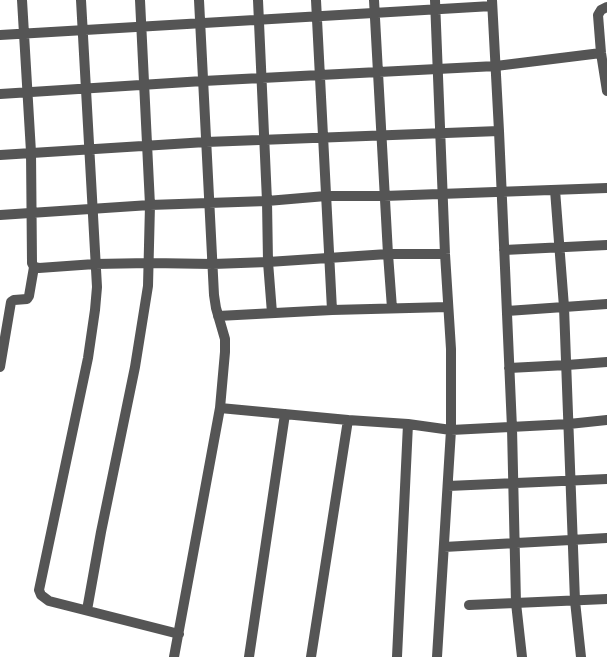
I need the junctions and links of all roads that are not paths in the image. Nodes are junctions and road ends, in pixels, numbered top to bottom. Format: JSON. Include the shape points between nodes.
{"nodes":[{"id":1,"x":22,"y":0,"type":"edge"},
{"id":2,"x":81,"y":0,"type":"edge"},
{"id":3,"x":140,"y":0,"type":"edge"},
{"id":4,"x":199,"y":0,"type":"edge"},
{"id":5,"x":258,"y":0,"type":"edge"},
{"id":6,"x":316,"y":0,"type":"edge"},
{"id":7,"x":374,"y":0,"type":"edge"},
{"id":8,"x":492,"y":3,"type":"edge"},
{"id":9,"x":435,"y":5,"type":"edge"},
{"id":10,"x":607,"y":7,"type":"edge"},
{"id":11,"x":375,"y":13,"type":"junction"},
{"id":12,"x":316,"y":16,"type":"junction"},
{"id":13,"x":258,"y":19,"type":"junction"},
{"id":14,"x":200,"y":22,"type":"junction"},
{"id":15,"x":141,"y":26,"type":"junction"},
{"id":16,"x":83,"y":30,"type":"junction"},
{"id":17,"x":24,"y":34,"type":"junction"},
{"id":18,"x":0,"y":35,"type":"edge"},
{"id":19,"x":601,"y":53,"type":"junction"},
{"id":20,"x":496,"y":66,"type":"junction"},
{"id":21,"x":438,"y":69,"type":"junction"},
{"id":22,"x":378,"y":72,"type":"junction"},
{"id":23,"x":320,"y":75,"type":"junction"},
{"id":24,"x":261,"y":78,"type":"junction"},
{"id":25,"x":203,"y":81,"type":"junction"},
{"id":26,"x":144,"y":85,"type":"junction"},
{"id":27,"x":86,"y":88,"type":"junction"},
{"id":28,"x":607,"y":91,"type":"edge"},
{"id":29,"x":27,"y":92,"type":"junction"},
{"id":30,"x":0,"y":94,"type":"edge"},
{"id":31,"x":499,"y":131,"type":"junction"},
{"id":32,"x":441,"y":133,"type":"junction"},
{"id":33,"x":382,"y":135,"type":"junction"},
{"id":34,"x":323,"y":138,"type":"junction"},
{"id":35,"x":264,"y":140,"type":"junction"},
{"id":36,"x":206,"y":142,"type":"junction"},
{"id":37,"x":147,"y":146,"type":"junction"},
{"id":38,"x":90,"y":149,"type":"junction"},
{"id":39,"x":31,"y":152,"type":"junction"},
{"id":40,"x":0,"y":155,"type":"edge"},
{"id":41,"x":607,"y":188,"type":"edge"},
{"id":42,"x":554,"y":190,"type":"junction"},
{"id":43,"x":501,"y":191,"type":"junction"},
{"id":44,"x":443,"y":194,"type":"junction"},
{"id":45,"x":326,"y":196,"type":"junction"},
{"id":46,"x":384,"y":196,"type":"junction"},
{"id":47,"x":268,"y":201,"type":"junction"},
{"id":48,"x":210,"y":204,"type":"junction"},
{"id":49,"x":150,"y":205,"type":"junction"},
{"id":50,"x":93,"y":209,"type":"junction"},
{"id":51,"x":32,"y":214,"type":"junction"},
{"id":52,"x":0,"y":215,"type":"edge"},
{"id":53,"x":607,"y":245,"type":"edge"},
{"id":54,"x":559,"y":248,"type":"junction"},
{"id":55,"x":504,"y":250,"type":"junction"},
{"id":56,"x":388,"y":254,"type":"junction"},
{"id":57,"x":445,"y":254,"type":"junction"},
{"id":58,"x":329,"y":259,"type":"junction"},
{"id":59,"x":268,"y":262,"type":"junction"},
{"id":60,"x":150,"y":263,"type":"junction"},
{"id":61,"x":95,"y":264,"type":"junction"},
{"id":62,"x":213,"y":264,"type":"junction"},
{"id":63,"x":34,"y":267,"type":"junction"},
{"id":64,"x":607,"y":304,"type":"edge"},
{"id":65,"x":448,"y":307,"type":"junction"},
{"id":66,"x":564,"y":307,"type":"junction"},
{"id":67,"x":392,"y":308,"type":"junction"},
{"id":68,"x":332,"y":310,"type":"junction"},
{"id":69,"x":507,"y":311,"type":"junction"},
{"id":70,"x":272,"y":313,"type":"junction"},
{"id":71,"x":218,"y":316,"type":"junction"},
{"id":72,"x":607,"y":362,"type":"edge"},
{"id":73,"x":567,"y":365,"type":"junction"},
{"id":74,"x":0,"y":367,"type":"edge"},
{"id":75,"x":509,"y":368,"type":"junction"},
{"id":76,"x":220,"y":408,"type":"junction"},
{"id":77,"x":285,"y":414,"type":"junction"},
{"id":78,"x":348,"y":420,"type":"junction"},
{"id":79,"x":607,"y":420,"type":"edge"},
{"id":80,"x":408,"y":424,"type":"junction"},
{"id":81,"x":569,"y":424,"type":"junction"},
{"id":82,"x":512,"y":428,"type":"junction"},
{"id":83,"x":451,"y":430,"type":"junction"},
{"id":84,"x":607,"y":479,"type":"edge"},
{"id":85,"x":571,"y":481,"type":"junction"},
{"id":86,"x":513,"y":482,"type":"junction"},
{"id":87,"x":448,"y":486,"type":"junction"},
{"id":88,"x":607,"y":538,"type":"edge"},
{"id":89,"x":572,"y":539,"type":"junction"},
{"id":90,"x":515,"y":543,"type":"junction"},
{"id":91,"x":444,"y":547,"type":"junction"},
{"id":92,"x":607,"y":599,"type":"edge"},
{"id":93,"x":575,"y":601,"type":"junction"},
{"id":94,"x":516,"y":603,"type":"junction"},
{"id":95,"x":469,"y":605,"type":"dead end"},
{"id":96,"x":87,"y":610,"type":"junction"},
{"id":97,"x":179,"y":634,"type":"junction"},
{"id":98,"x":174,"y":657,"type":"edge"},
{"id":99,"x":249,"y":657,"type":"edge"},
{"id":100,"x":311,"y":657,"type":"edge"},
{"id":101,"x":397,"y":657,"type":"edge"},
{"id":102,"x":437,"y":657,"type":"edge"},
{"id":103,"x":522,"y":657,"type":"edge"},
{"id":104,"x":581,"y":657,"type":"edge"}],
"edges":[{"from":1,"to":17,"type":"street"},
{"from":2,"to":16,"type":"street"},
{"from":3,"to":15,"type":"street"},
{"from":4,"to":14,"type":"street"},
{"from":5,"to":13,"type":"street"},
{"from":6,"to":12,"type":"street"},
{"from":7,"to":11,"type":"street"},
{"from":8,"to":9,"type":"street"},
{"from":8,"to":20,"type":"street"},
{"from":9,"to":11,"type":"street"},
{"from":9,"to":21,"type":"street"},
{"from":10,"to":19,"type":"street","via":[[598,15]]},
{"from":11,"to":12,"type":"street"},
{"from":11,"to":22,"type":"street"},
{"from":12,"to":13,"type":"street"},
{"from":12,"to":23,"type":"street"},
{"from":13,"to":14,"type":"street"},
{"from":13,"to":24,"type":"street"},
{"from":14,"to":15,"type":"street"},
{"from":14,"to":25,"type":"street"},
{"from":15,"to":16,"type":"street"},
{"from":15,"to":26,"type":"street"},
{"from":16,"to":17,"type":"street"},
{"from":16,"to":27,"type":"street"},
{"from":17,"to":18,"type":"street"},
{"from":17,"to":29,"type":"street"},
{"from":19,"to":20,"type":"street"},
{"from":19,"to":28,"type":"street"},
{"from":20,"to":21,"type":"street"},
{"from":20,"to":31,"type":"street"},
{"from":21,"to":22,"type":"street"},
{"from":21,"to":32,"type":"street"},
{"from":22,"to":23,"type":"street"},
{"from":22,"to":33,"type":"street"},
{"from":23,"to":24,"type":"street"},
{"from":23,"to":34,"type":"street"},
{"from":24,"to":25,"type":"street"},
{"from":24,"to":35,"type":"street"},
{"from":25,"to":26,"type":"street"},
{"from":25,"to":36,"type":"street"},
{"from":26,"to":27,"type":"street"},
{"from":26,"to":37,"type":"street"},
{"from":27,"to":29,"type":"street"},
{"from":27,"to":38,"type":"street"},
{"from":29,"to":30,"type":"street"},
{"from":29,"to":39,"type":"street"},
{"from":31,"to":32,"type":"street"},
{"from":31,"to":43,"type":"street"},
{"from":32,"to":33,"type":"street"},
{"from":32,"to":44,"type":"street"},
{"from":33,"to":34,"type":"street"},
{"from":33,"to":46,"type":"street"},
{"from":34,"to":35,"type":"street"},
{"from":34,"to":45,"type":"street"},
{"from":35,"to":36,"type":"street"},
{"from":35,"to":47,"type":"street"},
{"from":36,"to":37,"type":"street"},
{"from":36,"to":48,"type":"street"},
{"from":37,"to":38,"type":"street"},
{"from":37,"to":49,"type":"street"},
{"from":38,"to":39,"type":"street"},
{"from":38,"to":50,"type":"street"},
{"from":39,"to":40,"type":"street"},
{"from":39,"to":51,"type":"street"},
{"from":41,"to":42,"type":"street"},
{"from":42,"to":43,"type":"street"},
{"from":42,"to":54,"type":"street"},
{"from":43,"to":44,"type":"street"},
{"from":43,"to":55,"type":"street"},
{"from":44,"to":46,"type":"street"},
{"from":44,"to":57,"type":"street"},
{"from":45,"to":46,"type":"street"},
{"from":45,"to":47,"type":"street"},
{"from":45,"to":58,"type":"street"},
{"from":46,"to":56,"type":"street"},
{"from":47,"to":48,"type":"street"},
{"from":47,"to":59,"type":"street"},
{"from":48,"to":49,"type":"street"},
{"from":48,"to":62,"type":"street"},
{"from":49,"to":50,"type":"street"},
{"from":49,"to":60,"type":"street"},
{"from":50,"to":51,"type":"street"},
{"from":50,"to":61,"type":"street"},
{"from":51,"to":52,"type":"street"},
{"from":51,"to":63,"type":"street"},
{"from":53,"to":54,"type":"street"},
{"from":54,"to":55,"type":"street"},
{"from":54,"to":66,"type":"street"},
{"from":55,"to":69,"type":"street"},
{"from":56,"to":57,"type":"street"},
{"from":56,"to":58,"type":"street"},
{"from":56,"to":67,"type":"street"},
{"from":57,"to":65,"type":"street"},
{"from":58,"to":59,"type":"street"},
{"from":58,"to":68,"type":"street"},
{"from":59,"to":62,"type":"street"},
{"from":59,"to":70,"type":"street"},
{"from":60,"to":61,"type":"street"},
{"from":60,"to":62,"type":"street"},
{"from":60,"to":96,"type":"street","via":[[135,367]]},
{"from":61,"to":63,"type":"street"},
{"from":61,"to":96,"type":"street","via":[[96,310],[88,358],[39,590],[49,601]]},
{"from":62,"to":71,"type":"street"},
{"from":63,"to":74,"type":"street","via":[[29,296],[27,299],[11,302]]},
{"from":64,"to":66,"type":"street"},
{"from":65,"to":67,"type":"street"},
{"from":65,"to":83,"type":"street"},
{"from":66,"to":69,"type":"street"},
{"from":66,"to":73,"type":"street"},
{"from":67,"to":68,"type":"street"},
{"from":68,"to":70,"type":"street"},
{"from":69,"to":75,"type":"street"},
{"from":70,"to":71,"type":"street"},
{"from":71,"to":76,"type":"street","via":[[225,340]]},
{"from":72,"to":73,"type":"street"},
{"from":73,"to":75,"type":"street"},
{"from":73,"to":81,"type":"street"},
{"from":75,"to":82,"type":"street"},
{"from":76,"to":77,"type":"street"},
{"from":76,"to":97,"type":"street"},
{"from":77,"to":78,"type":"street"},
{"from":77,"to":99,"type":"street"},
{"from":78,"to":80,"type":"street"},
{"from":78,"to":100,"type":"street"},
{"from":79,"to":81,"type":"street"},
{"from":80,"to":83,"type":"street"},
{"from":80,"to":101,"type":"street"},
{"from":81,"to":82,"type":"street"},
{"from":81,"to":85,"type":"street"},
{"from":82,"to":83,"type":"street"},
{"from":82,"to":86,"type":"street"},
{"from":83,"to":87,"type":"street"},
{"from":84,"to":85,"type":"street"},
{"from":85,"to":86,"type":"street"},
{"from":85,"to":89,"type":"street"},
{"from":86,"to":87,"type":"street"},
{"from":86,"to":90,"type":"street"},
{"from":87,"to":91,"type":"street"},
{"from":88,"to":89,"type":"street"},
{"from":89,"to":90,"type":"street"},
{"from":89,"to":93,"type":"street"},
{"from":90,"to":91,"type":"street"},
{"from":90,"to":94,"type":"street"},
{"from":91,"to":102,"type":"street"},
{"from":92,"to":93,"type":"street"},
{"from":93,"to":94,"type":"street"},
{"from":93,"to":104,"type":"street"},
{"from":94,"to":95,"type":"street"},
{"from":94,"to":103,"type":"street"},
{"from":96,"to":97,"type":"street"},
{"from":97,"to":98,"type":"street"}]}
